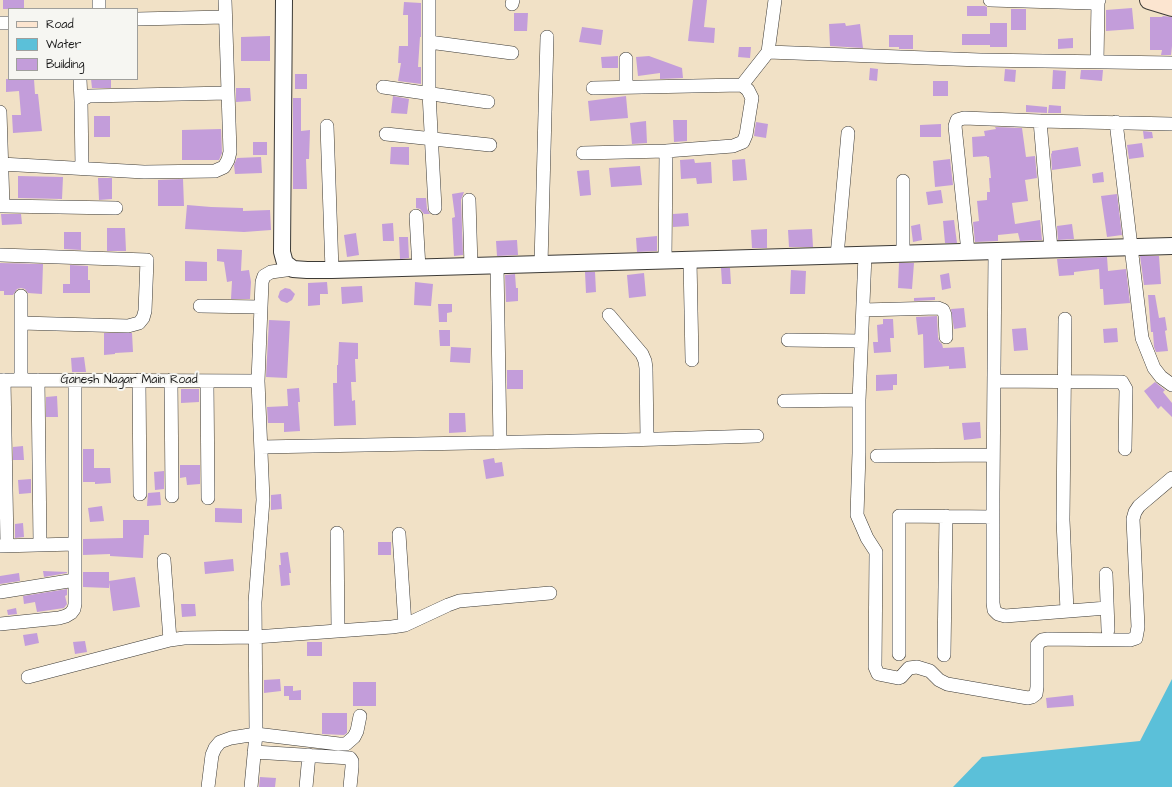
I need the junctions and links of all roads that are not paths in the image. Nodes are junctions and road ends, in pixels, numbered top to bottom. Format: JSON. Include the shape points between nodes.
{"nodes":[{"id":1,"x":225,"y":0,"type":"edge"},
{"id":2,"x":284,"y":0,"type":"edge"},
{"id":3,"x":428,"y":0,"type":"edge"},
{"id":4,"x":775,"y":0,"type":"edge"},
{"id":5,"x":990,"y":0,"type":"edge"},
{"id":6,"x":1150,"y":0,"type":"edge"},
{"id":7,"x":1098,"y":1,"type":"edge"},
{"id":8,"x":1172,"y":7,"type":"edge"},
{"id":9,"x":225,"y":17,"type":"junction"},
{"id":10,"x":138,"y":19,"type":"edge"},
{"id":11,"x":547,"y":37,"type":"dead end"},
{"id":12,"x":429,"y":42,"type":"junction"},
{"id":13,"x":768,"y":52,"type":"junction"},
{"id":14,"x":512,"y":53,"type":"dead end"},
{"id":15,"x":626,"y":59,"type":"dead end"},
{"id":16,"x":1097,"y":62,"type":"junction"},
{"id":17,"x":1172,"y":63,"type":"edge"},
{"id":18,"x":80,"y":80,"type":"edge"},
{"id":19,"x":742,"y":85,"type":"junction"},
{"id":20,"x":383,"y":87,"type":"dead end"},
{"id":21,"x":626,"y":87,"type":"junction"},
{"id":22,"x":592,"y":88,"type":"dead end"},
{"id":23,"x":228,"y":93,"type":"junction"},
{"id":24,"x":429,"y":93,"type":"junction"},
{"id":25,"x":81,"y":101,"type":"junction"},
{"id":26,"x":488,"y":102,"type":"dead end"},
{"id":27,"x":0,"y":112,"type":"edge"},
{"id":28,"x":1040,"y":121,"type":"junction"},
{"id":29,"x":1116,"y":122,"type":"junction"},
{"id":30,"x":1172,"y":124,"type":"edge"},
{"id":31,"x":327,"y":126,"type":"dead end"},
{"id":32,"x":848,"y":133,"type":"dead end"},
{"id":33,"x":386,"y":134,"type":"dead end"},
{"id":34,"x":432,"y":140,"type":"junction"},
{"id":35,"x":490,"y":145,"type":"dead end"},
{"id":36,"x":666,"y":151,"type":"junction"},
{"id":37,"x":583,"y":153,"type":"dead end"},
{"id":38,"x":1,"y":164,"type":"edge"},
{"id":39,"x":82,"y":168,"type":"junction"},
{"id":40,"x":903,"y":181,"type":"dead end"},
{"id":41,"x":469,"y":200,"type":"dead end"},
{"id":42,"x":1,"y":206,"type":"edge"},
{"id":43,"x":116,"y":208,"type":"dead end"},
{"id":44,"x":435,"y":208,"type":"dead end"},
{"id":45,"x":416,"y":216,"type":"dead end"},
{"id":46,"x":1172,"y":246,"type":"edge"},
{"id":47,"x":1131,"y":247,"type":"junction"},
{"id":48,"x":1052,"y":249,"type":"junction"},
{"id":49,"x":995,"y":251,"type":"junction"},
{"id":50,"x":968,"y":252,"type":"junction"},
{"id":51,"x":903,"y":254,"type":"junction"},
{"id":52,"x":0,"y":255,"type":"edge"},
{"id":53,"x":865,"y":255,"type":"junction"},
{"id":54,"x":837,"y":256,"type":"junction"},
{"id":55,"x":665,"y":260,"type":"junction"},
{"id":56,"x":690,"y":260,"type":"junction"},
{"id":57,"x":541,"y":264,"type":"junction"},
{"id":58,"x":497,"y":265,"type":"junction"},
{"id":59,"x":471,"y":266,"type":"junction"},
{"id":60,"x":293,"y":268,"type":"junction"},
{"id":61,"x":419,"y":268,"type":"junction"},
{"id":62,"x":332,"y":270,"type":"junction"},
{"id":63,"x":21,"y":296,"type":"dead end"},
{"id":64,"x":200,"y":306,"type":"dead end"},
{"id":65,"x":260,"y":307,"type":"junction"},
{"id":66,"x":863,"y":310,"type":"junction"},
{"id":67,"x":609,"y":315,"type":"dead end"},
{"id":68,"x":1065,"y":319,"type":"dead end"},
{"id":69,"x":22,"y":323,"type":"junction"},
{"id":70,"x":946,"y":337,"type":"dead end"},
{"id":71,"x":788,"y":340,"type":"dead end"},
{"id":72,"x":861,"y":341,"type":"junction"},
{"id":73,"x":692,"y":360,"type":"dead end"},
{"id":74,"x":2,"y":380,"type":"edge"},
{"id":75,"x":22,"y":380,"type":"junction"},
{"id":76,"x":38,"y":380,"type":"junction"},
{"id":77,"x":75,"y":380,"type":"junction"},
{"id":78,"x":140,"y":380,"type":"junction"},
{"id":79,"x":171,"y":380,"type":"junction"},
{"id":80,"x":207,"y":381,"type":"junction"},
{"id":81,"x":258,"y":381,"type":"junction"},
{"id":82,"x":994,"y":381,"type":"junction"},
{"id":83,"x":1065,"y":381,"type":"junction"},
{"id":84,"x":1172,"y":385,"type":"edge"},
{"id":85,"x":859,"y":400,"type":"junction"},
{"id":86,"x":784,"y":401,"type":"dead end"},
{"id":87,"x":757,"y":436,"type":"dead end"},
{"id":88,"x":647,"y":439,"type":"junction"},
{"id":89,"x":500,"y":442,"type":"junction"},
{"id":90,"x":261,"y":447,"type":"junction"},
{"id":91,"x":1125,"y":449,"type":"dead end"},
{"id":92,"x":993,"y":455,"type":"junction"},
{"id":93,"x":877,"y":456,"type":"dead end"},
{"id":94,"x":1172,"y":478,"type":"edge"},
{"id":95,"x":140,"y":494,"type":"dead end"},
{"id":96,"x":172,"y":496,"type":"dead end"},
{"id":97,"x":208,"y":498,"type":"dead end"},
{"id":98,"x":946,"y":516,"type":"junction"},
{"id":99,"x":993,"y":517,"type":"junction"},
{"id":100,"x":337,"y":534,"type":"dead end"},
{"id":101,"x":399,"y":534,"type":"dead end"},
{"id":102,"x":40,"y":544,"type":"junction"},
{"id":103,"x":75,"y":544,"type":"junction"},
{"id":104,"x":4,"y":546,"type":"edge"},
{"id":105,"x":164,"y":560,"type":"dead end"},
{"id":106,"x":1106,"y":574,"type":"dead end"},
{"id":107,"x":75,"y":580,"type":"junction"},
{"id":108,"x":0,"y":592,"type":"edge"},
{"id":109,"x":550,"y":593,"type":"dead end"},
{"id":110,"x":1107,"y":608,"type":"junction"},
{"id":111,"x":1067,"y":611,"type":"junction"},
{"id":112,"x":0,"y":624,"type":"edge"},
{"id":113,"x":404,"y":625,"type":"junction"},
{"id":114,"x":1108,"y":630,"type":"dead end"},
{"id":115,"x":338,"y":631,"type":"junction"},
{"id":116,"x":255,"y":637,"type":"junction"},
{"id":117,"x":170,"y":640,"type":"junction"},
{"id":118,"x":899,"y":654,"type":"dead end"},
{"id":119,"x":944,"y":655,"type":"dead end"},
{"id":120,"x":28,"y":676,"type":"dead end"},
{"id":121,"x":360,"y":716,"type":"dead end"},
{"id":122,"x":256,"y":734,"type":"junction"},
{"id":123,"x":254,"y":752,"type":"junction"},
{"id":124,"x":309,"y":755,"type":"junction"},
{"id":125,"x":208,"y":787,"type":"edge"},
{"id":126,"x":251,"y":787,"type":"edge"},
{"id":127,"x":306,"y":787,"type":"edge"},
{"id":128,"x":350,"y":787,"type":"edge"}],
"edges":[{"from":1,"to":9,"type":"street"},
{"from":2,"to":60,"type":"street","via":[[282,252],[285,263]]},
{"from":3,"to":12,"type":"street"},
{"from":4,"to":13,"type":"street"},
{"from":5,"to":7,"type":"street","via":[[1092,4]]},
{"from":6,"to":8,"type":"main road"},
{"from":7,"to":16,"type":"street"},
{"from":9,"to":10,"type":"street"},
{"from":9,"to":23,"type":"street"},
{"from":11,"to":57,"type":"street"},
{"from":12,"to":14,"type":"street"},
{"from":12,"to":24,"type":"street"},
{"from":13,"to":16,"type":"street"},
{"from":13,"to":19,"type":"street"},
{"from":15,"to":21,"type":"street"},
{"from":16,"to":17,"type":"street"},
{"from":18,"to":25,"type":"street"},
{"from":19,"to":21,"type":"street"},
{"from":19,"to":36,"type":"street","via":[[752,98],[743,142],[733,146]]},
{"from":20,"to":24,"type":"street"},
{"from":21,"to":22,"type":"street"},
{"from":23,"to":25,"type":"street","via":[[89,96]]},
{"from":23,"to":39,"type":"street","via":[[230,152],[224,167],[215,171],[144,172]]},
{"from":24,"to":26,"type":"street"},
{"from":24,"to":34,"type":"street"},
{"from":25,"to":39,"type":"street"},
{"from":27,"to":38,"type":"street"},
{"from":28,"to":29,"type":"street"},
{"from":28,"to":48,"type":"street"},
{"from":28,"to":50,"type":"street","via":[[964,118],[957,120],[955,126]]},
{"from":29,"to":30,"type":"street"},
{"from":29,"to":47,"type":"street"},
{"from":31,"to":62,"type":"street"},
{"from":32,"to":54,"type":"street"},
{"from":33,"to":34,"type":"street"},
{"from":34,"to":35,"type":"street"},
{"from":34,"to":44,"type":"street"},
{"from":36,"to":37,"type":"street"},
{"from":36,"to":55,"type":"street"},
{"from":38,"to":39,"type":"street"},
{"from":38,"to":42,"type":"street"},
{"from":40,"to":51,"type":"street"},
{"from":41,"to":59,"type":"street"},
{"from":42,"to":43,"type":"street"},
{"from":45,"to":61,"type":"street"},
{"from":46,"to":47,"type":"street"},
{"from":47,"to":48,"type":"street"},
{"from":47,"to":84,"type":"street","via":[[1142,338],[1154,368]]},
{"from":48,"to":49,"type":"street"},
{"from":49,"to":50,"type":"street"},
{"from":49,"to":82,"type":"street"},
{"from":50,"to":51,"type":"street"},
{"from":51,"to":53,"type":"street"},
{"from":52,"to":69,"type":"street","via":[[147,260],[145,311],[139,323],[128,326]]},
{"from":53,"to":54,"type":"street"},
{"from":53,"to":66,"type":"street"},
{"from":54,"to":56,"type":"street"},
{"from":55,"to":56,"type":"street"},
{"from":55,"to":57,"type":"street"},
{"from":56,"to":73,"type":"street"},
{"from":57,"to":58,"type":"street"},
{"from":58,"to":59,"type":"street"},
{"from":58,"to":89,"type":"street"},
{"from":59,"to":61,"type":"street"},
{"from":60,"to":62,"type":"street"},
{"from":60,"to":65,"type":"street","via":[[264,276]]},
{"from":61,"to":62,"type":"street"},
{"from":63,"to":69,"type":"street"},
{"from":64,"to":65,"type":"street"},
{"from":65,"to":81,"type":"street"},
{"from":66,"to":70,"type":"street","via":[[938,308],[943,310],[945,315]]},
{"from":66,"to":72,"type":"street"},
{"from":67,"to":88,"type":"street","via":[[645,361]]},
{"from":68,"to":83,"type":"street"},
{"from":69,"to":75,"type":"street"},
{"from":71,"to":72,"type":"street"},
{"from":72,"to":85,"type":"street"},
{"from":74,"to":75,"type":"street","name":"Ganesh Nagar Main Road"},
{"from":74,"to":104,"type":"street"},
{"from":75,"to":76,"type":"street","name":"Ganesh Nagar Main Road"},
{"from":76,"to":77,"type":"street","name":"Ganesh Nagar Main Road"},
{"from":76,"to":102,"type":"street"},
{"from":77,"to":78,"type":"street","name":"Ganesh Nagar Main Road"},
{"from":77,"to":103,"type":"street"},
{"from":78,"to":79,"type":"street","name":"Ganesh Nagar Main Road"},
{"from":78,"to":95,"type":"street"},
{"from":79,"to":80,"type":"street","name":"Ganesh Nagar Main Road"},
{"from":79,"to":96,"type":"street"},
{"from":80,"to":81,"type":"street","name":"Ganesh Nagar Main Road"},
{"from":80,"to":97,"type":"street"},
{"from":81,"to":90,"type":"street"},
{"from":82,"to":83,"type":"street"},
{"from":82,"to":92,"type":"street"},
{"from":83,"to":91,"type":"street","via":[[1122,382],[1126,389]]},
{"from":83,"to":111,"type":"street","via":[[1063,520]]},
{"from":85,"to":86,"type":"street"},
{"from":85,"to":94,"type":"street","via":[[857,515],[876,552],[875,666],[878,674],[882,675],[901,677],[909,668],[917,667],[930,671],[947,684],[1028,698],[1036,694],[1037,645],[1042,640],[1136,638],[1138,627],[1134,512]]},
{"from":87,"to":88,"type":"street"},
{"from":88,"to":89,"type":"street"},
{"from":89,"to":90,"type":"street"},
{"from":90,"to":116,"type":"street","via":[[263,500],[255,602]]},
{"from":92,"to":93,"type":"street"},
{"from":92,"to":99,"type":"street"},
{"from":98,"to":99,"type":"street"},
{"from":98,"to":118,"type":"street","via":[[899,516]]},
{"from":98,"to":119,"type":"street"},
{"from":99,"to":111,"type":"street","via":[[994,610],[1005,616]]},
{"from":100,"to":115,"type":"street"},
{"from":101,"to":113,"type":"street"},
{"from":102,"to":103,"type":"street"},
{"from":102,"to":104,"type":"street"},
{"from":103,"to":107,"type":"street"},
{"from":105,"to":117,"type":"street"},
{"from":106,"to":110,"type":"street"},
{"from":107,"to":108,"type":"street"},
{"from":107,"to":112,"type":"street","via":[[74,609],[66,616]]},
{"from":109,"to":113,"type":"street","via":[[459,601]]},
{"from":110,"to":111,"type":"street"},
{"from":110,"to":114,"type":"street"},
{"from":113,"to":115,"type":"street"},
{"from":115,"to":116,"type":"street"},
{"from":116,"to":117,"type":"street"},
{"from":116,"to":122,"type":"street"},
{"from":117,"to":120,"type":"street"},
{"from":121,"to":122,"type":"street","via":[[357,732],[346,744]]},
{"from":122,"to":123,"type":"street"},
{"from":122,"to":125,"type":"street","via":[[220,742],[212,755]]},
{"from":123,"to":124,"type":"street"},
{"from":123,"to":126,"type":"street"},
{"from":124,"to":127,"type":"street"},
{"from":124,"to":128,"type":"street","via":[[350,758]]}]}
